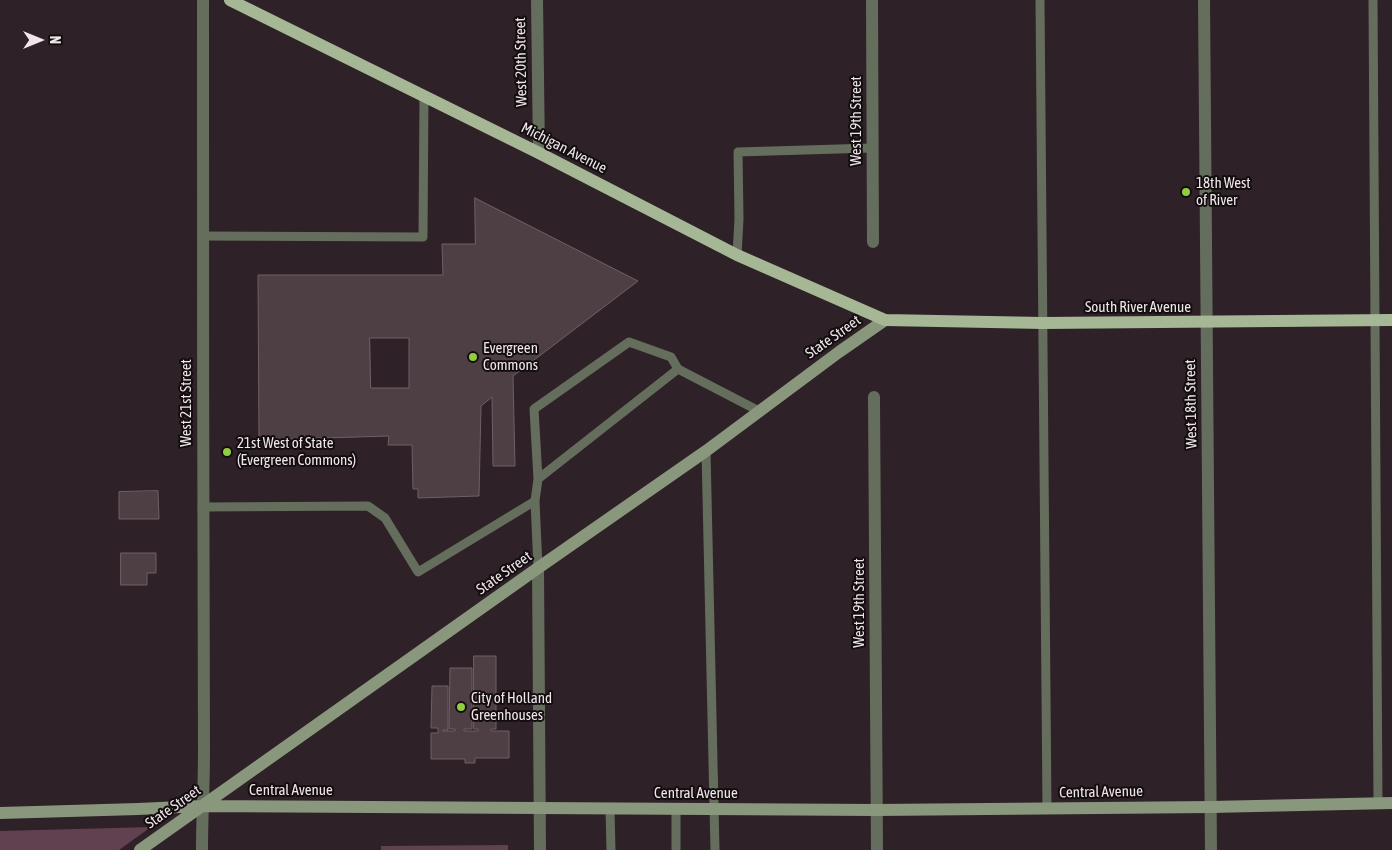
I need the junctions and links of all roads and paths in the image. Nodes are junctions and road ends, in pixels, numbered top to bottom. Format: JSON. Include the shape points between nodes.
{"nodes":[{"id":1,"x":203,"y":0,"type":"edge"},
{"id":2,"x":230,"y":0,"type":"edge"},
{"id":3,"x":537,"y":0,"type":"edge"},
{"id":4,"x":872,"y":0,"type":"edge"},
{"id":5,"x":1040,"y":0,"type":"edge"},
{"id":6,"x":1204,"y":0,"type":"edge"},
{"id":7,"x":1373,"y":0,"type":"edge"},
{"id":8,"x":424,"y":96,"type":"junction"},
{"id":9,"x":872,"y":148,"type":"junction"},
{"id":10,"x":539,"y":153,"type":"junction"},
{"id":11,"x":202,"y":236,"type":"junction"},
{"id":12,"x":873,"y":242,"type":"dead end"},
{"id":13,"x":737,"y":256,"type":"junction"},
{"id":14,"x":885,"y":320,"type":"junction"},
{"id":15,"x":1392,"y":320,"type":"edge"},
{"id":16,"x":1375,"y":321,"type":"junction"},
{"id":17,"x":1206,"y":322,"type":"junction"},
{"id":18,"x":1043,"y":323,"type":"junction"},
{"id":19,"x":678,"y":369,"type":"junction"},
{"id":20,"x":874,"y":397,"type":"dead end"},
{"id":21,"x":760,"y":411,"type":"junction"},
{"id":22,"x":706,"y":451,"type":"junction"},
{"id":23,"x":538,"y":479,"type":"junction"},
{"id":24,"x":535,"y":501,"type":"junction"},
{"id":25,"x":202,"y":507,"type":"junction"},
{"id":26,"x":538,"y":568,"type":"junction"},
{"id":27,"x":1378,"y":803,"type":"junction"},
{"id":28,"x":1392,"y":803,"type":"edge"},
{"id":29,"x":202,"y":806,"type":"junction"},
{"id":30,"x":1211,"y":807,"type":"junction"},
{"id":31,"x":540,"y":808,"type":"junction"},
{"id":32,"x":610,"y":809,"type":"junction"},
{"id":33,"x":676,"y":809,"type":"junction"},
{"id":34,"x":715,"y":809,"type":"junction"},
{"id":35,"x":1047,"y":809,"type":"junction"},
{"id":36,"x":876,"y":810,"type":"junction"},
{"id":37,"x":0,"y":813,"type":"edge"},
{"id":38,"x":140,"y":850,"type":"edge"},
{"id":39,"x":202,"y":850,"type":"edge"},
{"id":40,"x":540,"y":850,"type":"edge"},
{"id":41,"x":611,"y":850,"type":"edge"},
{"id":42,"x":676,"y":850,"type":"edge"},
{"id":43,"x":715,"y":850,"type":"edge"},
{"id":44,"x":877,"y":850,"type":"edge"},
{"id":45,"x":1211,"y":850,"type":"edge"}],
"edges":[{"from":1,"to":11,"type":"street","name":"West 21st Street"},
{"from":2,"to":8,"type":"main road","name":"Michigan Avenue"},
{"from":3,"to":10,"type":"street","name":"West 20th Street"},
{"from":4,"to":9,"type":"street","name":"West 19th Street"},
{"from":5,"to":18,"type":"lane"},
{"from":6,"to":17,"type":"street","name":"West 18th Street"},
{"from":7,"to":16,"type":"lane"},
{"from":8,"to":10,"type":"main road","name":"Michigan Avenue"},
{"from":8,"to":11,"type":"lane","via":[[423,237]]},
{"from":9,"to":12,"type":"street","name":"West 19th Street"},
{"from":9,"to":13,"type":"lane","via":[[738,152]]},
{"from":10,"to":13,"type":"main road","name":"Michigan Avenue"},
{"from":11,"to":25,"type":"street","name":"West 21st Street"},
{"from":13,"to":14,"type":"main road","name":"Michigan Avenue"},
{"from":14,"to":18,"type":"main road","name":"South River Avenue"},
{"from":14,"to":21,"type":"street","name":"State Street"},
{"from":15,"to":16,"type":"main road","name":"South River Avenue"},
{"from":16,"to":17,"type":"main road","name":"South River Avenue"},
{"from":16,"to":27,"type":"lane"},
{"from":17,"to":18,"type":"main road","name":"South River Avenue"},
{"from":17,"to":30,"type":"street","name":"West 18th Street"},
{"from":18,"to":35,"type":"lane"},
{"from":19,"to":21,"type":"lane"},
{"from":19,"to":23,"type":"lane"},
{"from":19,"to":23,"type":"lane","via":[[670,357],[630,342],[534,409]]},
{"from":20,"to":36,"type":"street","name":"West 19th Street"},
{"from":21,"to":22,"type":"street","name":"State Street"},
{"from":22,"to":26,"type":"street","name":"State Street"},
{"from":22,"to":34,"type":"lane"},
{"from":23,"to":24,"type":"lane"},
{"from":24,"to":25,"type":"lane","via":[[418,572],[385,518],[368,506]]},
{"from":24,"to":26,"type":"lane"},
{"from":25,"to":29,"type":"street","name":"West 21st Street"},
{"from":26,"to":29,"type":"street","name":"State Street"},
{"from":26,"to":31,"type":"street"},
{"from":27,"to":28,"type":"street","name":"Central Avenue"},
{"from":27,"to":30,"type":"street","name":"Central Avenue"},
{"from":29,"to":31,"type":"street","name":"Central Avenue"},
{"from":29,"to":37,"type":"street","name":"Central Avenue"},
{"from":29,"to":38,"type":"street","name":"State Street"},
{"from":29,"to":39,"type":"street","name":"West 21st Street"},
{"from":30,"to":35,"type":"street","name":"Central Avenue"},
{"from":30,"to":45,"type":"street","name":"West 18th Street"},
{"from":31,"to":32,"type":"street","name":"Central Avenue"},
{"from":31,"to":40,"type":"street"},
{"from":32,"to":33,"type":"street","name":"Central Avenue"},
{"from":32,"to":41,"type":"lane"},
{"from":33,"to":34,"type":"street","name":"Central Avenue"},
{"from":33,"to":42,"type":"lane"},
{"from":34,"to":36,"type":"street","name":"Central Avenue"},
{"from":34,"to":43,"type":"lane"},
{"from":35,"to":36,"type":"street","name":"Central Avenue"},
{"from":36,"to":44,"type":"street","name":"West 19th Street"}]}
